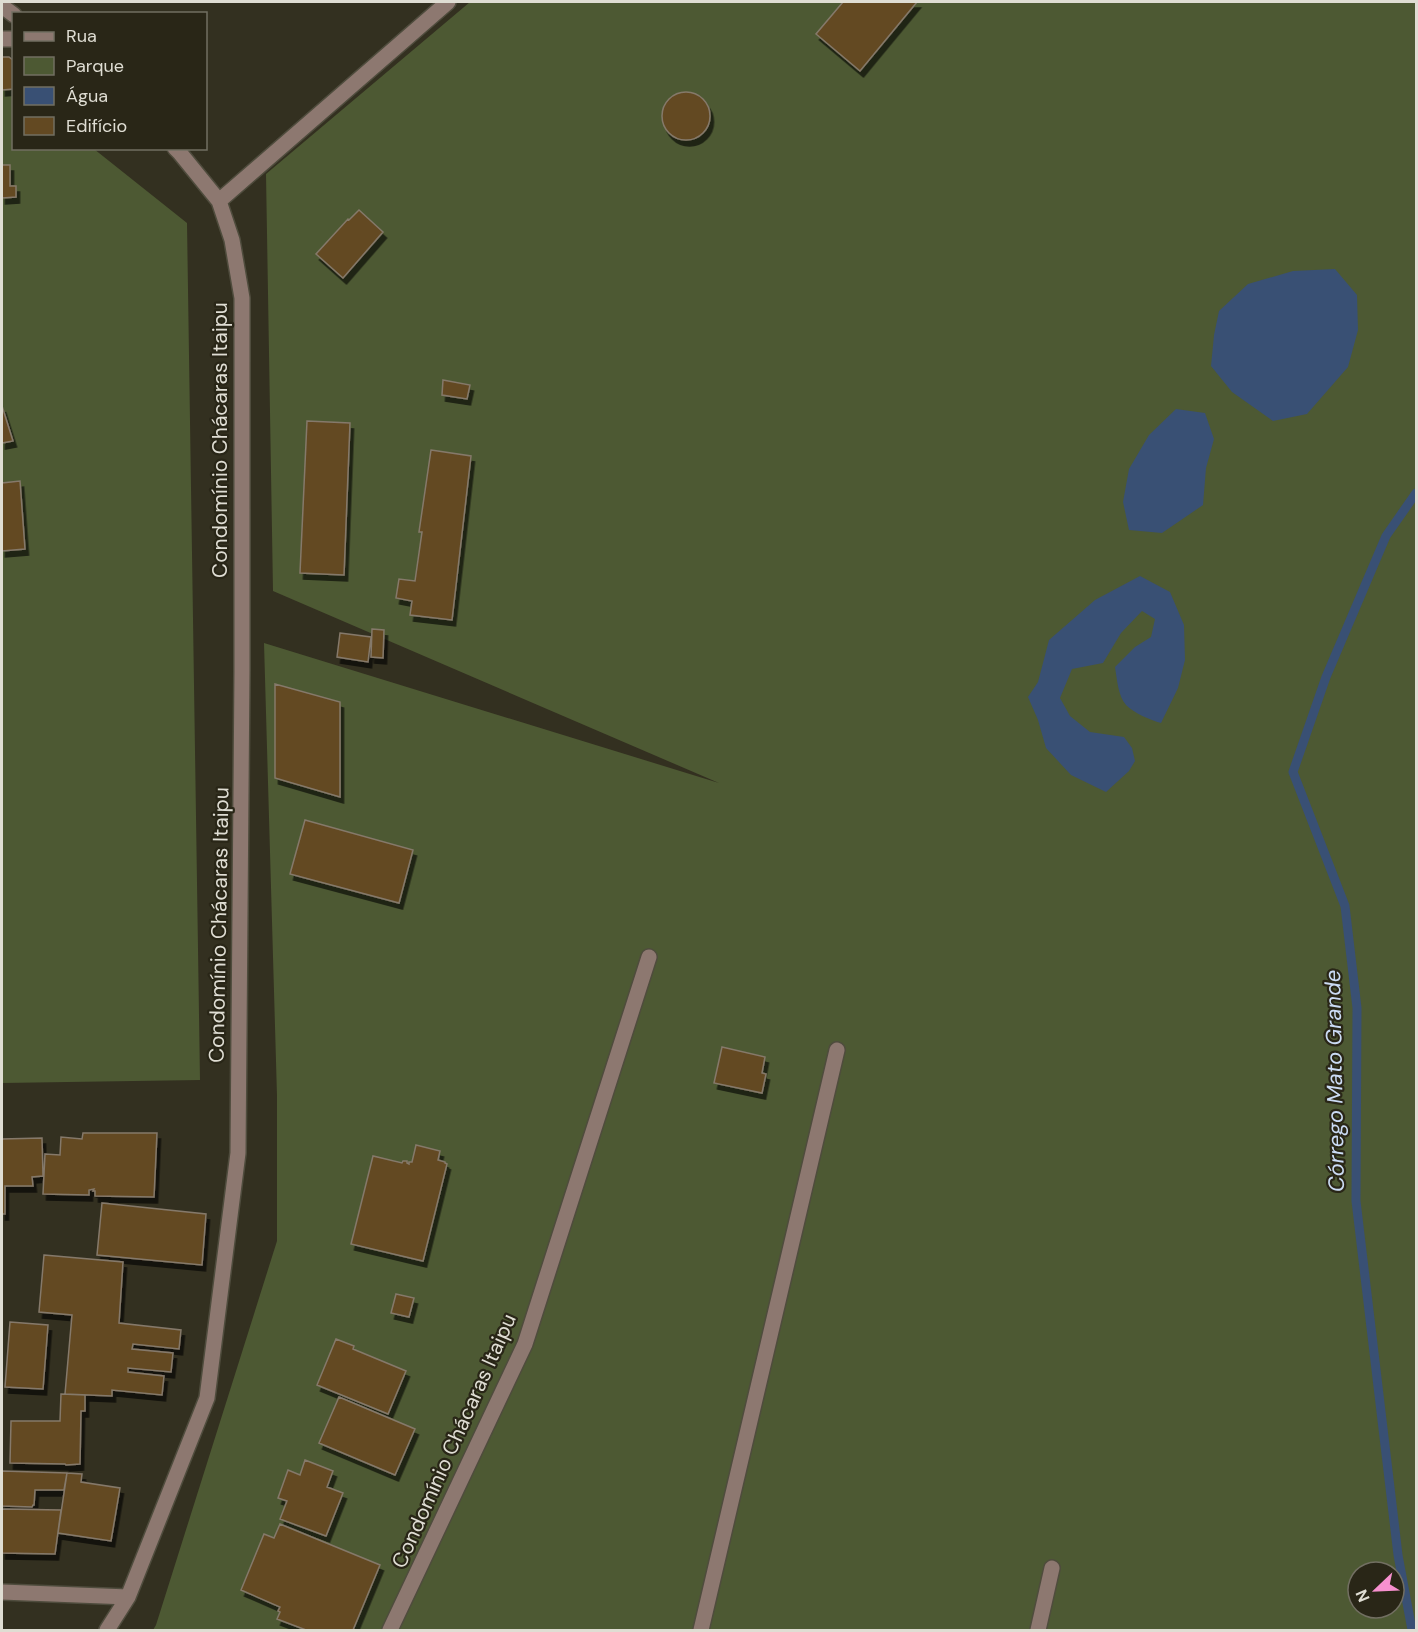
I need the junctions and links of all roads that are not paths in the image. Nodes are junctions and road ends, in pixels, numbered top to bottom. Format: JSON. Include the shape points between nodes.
{"nodes":[{"id":1,"x":448,"y":2,"type":"edge"},
{"id":2,"x":177,"y":150,"type":"edge"},
{"id":3,"x":219,"y":201,"type":"junction"},
{"id":4,"x":649,"y":957,"type":"dead end"},
{"id":5,"x":837,"y":1050,"type":"dead end"},
{"id":6,"x":1052,"y":1568,"type":"dead end"},
{"id":7,"x":2,"y":1592,"type":"edge"},
{"id":8,"x":128,"y":1597,"type":"junction"},
{"id":9,"x":107,"y":1630,"type":"edge"},
{"id":10,"x":390,"y":1630,"type":"edge"},
{"id":11,"x":701,"y":1630,"type":"edge"},
{"id":12,"x":1038,"y":1630,"type":"edge"}],
"edges":[{"from":1,"to":3,"type":"street"},
{"from":2,"to":3,"type":"street","name":"Condomínio Chácaras Itaipu"},
{"from":3,"to":8,"type":"street","name":"Condomínio Chácaras Itaipu","via":[[232,240],[242,297],[238,1153],[207,1398]]},
{"from":4,"to":10,"type":"street","name":"Condomínio Chácaras Itaipu","via":[[525,1344]]},
{"from":5,"to":11,"type":"street"},
{"from":6,"to":12,"type":"street"},
{"from":7,"to":8,"type":"street"},
{"from":8,"to":9,"type":"street","name":"Condomínio Chácaras Itaipu"}]}
